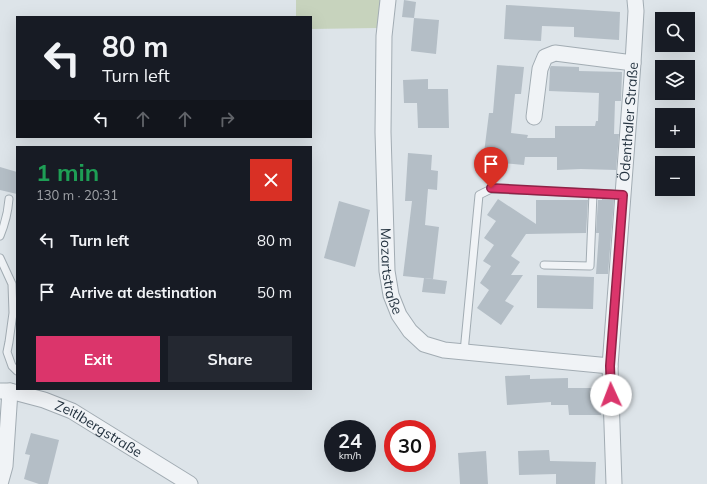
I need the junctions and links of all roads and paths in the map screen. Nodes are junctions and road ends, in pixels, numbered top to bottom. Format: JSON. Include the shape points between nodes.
{"nodes":[{"id":1,"x":388,"y":0,"type":"edge"},
{"id":2,"x":635,"y":0,"type":"edge"},
{"id":3,"x":633,"y":63,"type":"junction"},
{"id":4,"x":534,"y":117,"type":"dead end"},
{"id":5,"x":594,"y":193,"type":"junction"},
{"id":6,"x":623,"y":195,"type":"junction"},
{"id":7,"x":10,"y":199,"type":"dead end"},
{"id":8,"x":0,"y":236,"type":"edge"},
{"id":9,"x":0,"y":258,"type":"edge"},
{"id":10,"x":544,"y":265,"type":"dead end"},
{"id":11,"x":464,"y":352,"type":"junction"},
{"id":12,"x":610,"y":366,"type":"junction"},
{"id":13,"x":16,"y":369,"type":"edge"},
{"id":14,"x":5,"y":391,"type":"edge"},
{"id":15,"x":39,"y":394,"type":"edge"},
{"id":16,"x":0,"y":484,"type":"edge"},
{"id":17,"x":190,"y":484,"type":"edge"},
{"id":18,"x":614,"y":484,"type":"edge"}],
"edges":[{"from":1,"to":11,"type":"street","name":"Mozartstraße","via":[[384,36],[383,132],[387,271],[391,295],[399,315],[410,331],[424,344]]},
{"from":2,"to":3,"type":"street","name":"Ödenthaler Straße"},
{"from":3,"to":4,"type":"street","via":[[555,53],[545,57],[540,69]]},
{"from":3,"to":6,"type":"street","name":"Ödenthaler Straße"},
{"from":5,"to":6,"type":"lane"},
{"from":5,"to":10,"type":"lane","via":[[590,266]]},
{"from":5,"to":11,"type":"lane","via":[[491,188],[479,195]]},
{"from":6,"to":12,"type":"street","name":"Ödenthaler Straße"},
{"from":7,"to":8,"type":"lane"},
{"from":9,"to":13,"type":"lane","via":[[12,284],[13,313],[7,352],[12,366]]},
{"from":11,"to":12,"type":"street","name":"Mozartstraße"},
{"from":12,"to":18,"type":"street","name":"Ödenthaler Straße"},
{"from":14,"to":15,"type":"street","name":"Zeitlbergstraße"},
{"from":14,"to":16,"type":"street","via":[[5,466]]},
{"from":15,"to":17,"type":"street","name":"Zeitlbergstraße","via":[[72,411]]}]}
